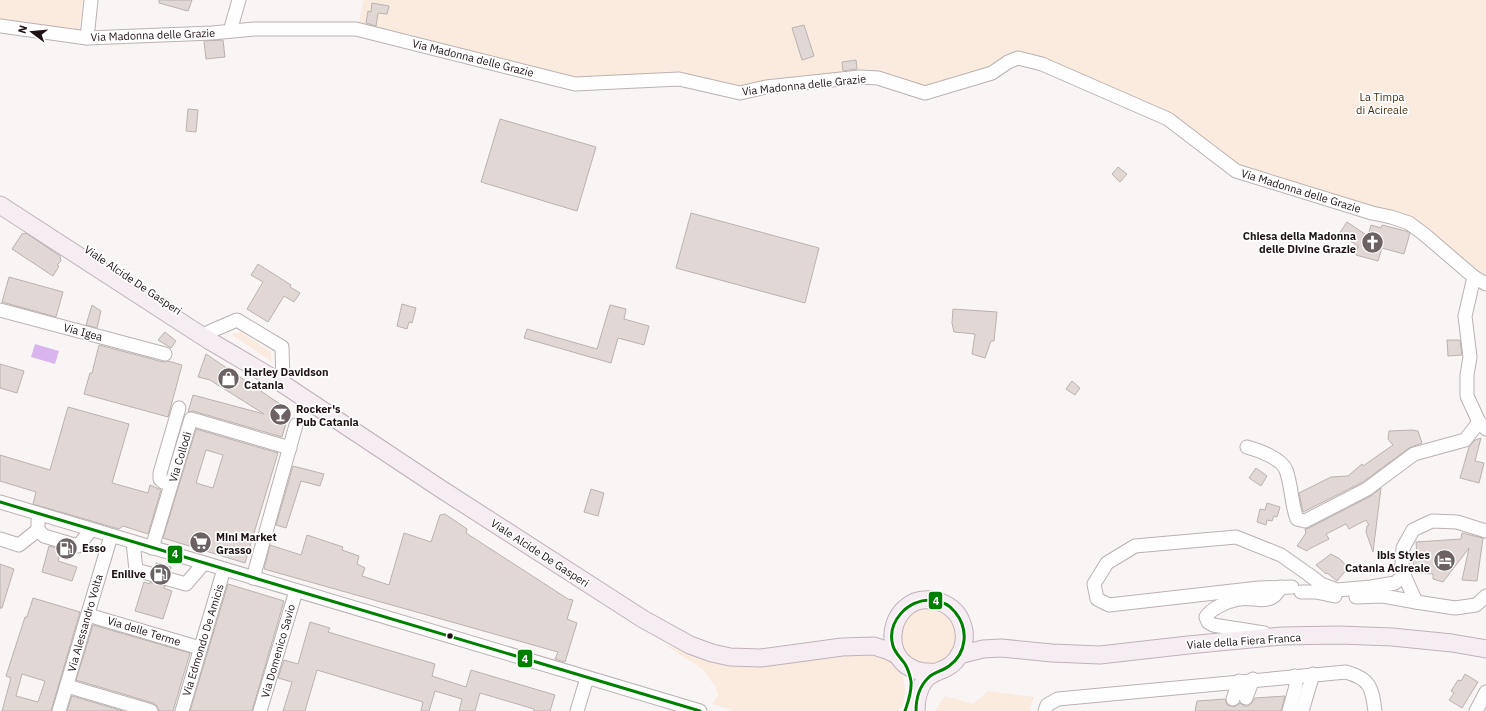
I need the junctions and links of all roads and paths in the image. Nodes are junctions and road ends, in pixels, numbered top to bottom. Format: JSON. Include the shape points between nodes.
{"nodes":[{"id":1,"x":90,"y":0,"type":"edge"},
{"id":2,"x":239,"y":0,"type":"edge"},
{"id":3,"x":0,"y":26,"type":"edge"},
{"id":4,"x":230,"y":31,"type":"junction"},
{"id":5,"x":87,"y":38,"type":"junction"},
{"id":6,"x":0,"y":192,"type":"edge"},
{"id":7,"x":4,"y":207,"type":"edge"},
{"id":8,"x":1474,"y":278,"type":"junction"},
{"id":9,"x":1486,"y":284,"type":"edge"},
{"id":10,"x":0,"y":310,"type":"edge"},
{"id":11,"x":209,"y":332,"type":"junction"},
{"id":12,"x":165,"y":354,"type":"dead end"},
{"id":13,"x":264,"y":372,"type":"junction"},
{"id":14,"x":283,"y":384,"type":"junction"},
{"id":15,"x":179,"y":408,"type":"dead end"},
{"id":16,"x":296,"y":425,"type":"dead end"},
{"id":17,"x":1482,"y":425,"type":"edge"},
{"id":18,"x":1247,"y":447,"type":"dead end"},
{"id":19,"x":290,"y":448,"type":"junction"},
{"id":20,"x":172,"y":484,"type":"junction"},
{"id":21,"x":0,"y":502,"type":"edge"},
{"id":22,"x":38,"y":513,"type":"junction"},
{"id":23,"x":38,"y":530,"type":"junction"},
{"id":24,"x":92,"y":530,"type":"junction"},
{"id":25,"x":1486,"y":531,"type":"edge"},
{"id":26,"x":111,"y":536,"type":"junction"},
{"id":27,"x":0,"y":539,"type":"edge"},
{"id":28,"x":133,"y":542,"type":"junction"},
{"id":29,"x":152,"y":548,"type":"junction"},
{"id":30,"x":204,"y":563,"type":"junction"},
{"id":31,"x":224,"y":569,"type":"junction"},
{"id":32,"x":1307,"y":573,"type":"junction"},
{"id":33,"x":1404,"y":575,"type":"junction"},
{"id":34,"x":253,"y":578,"type":"junction"},
{"id":35,"x":1292,"y":588,"type":"junction"},
{"id":36,"x":296,"y":591,"type":"junction"},
{"id":37,"x":1486,"y":596,"type":"edge"},
{"id":38,"x":1416,"y":602,"type":"junction"},
{"id":39,"x":88,"y":615,"type":"junction"},
{"id":40,"x":894,"y":624,"type":"junction"},
{"id":41,"x":964,"y":627,"type":"junction"},
{"id":42,"x":1282,"y":636,"type":"junction"},
{"id":43,"x":842,"y":647,"type":"junction"},
{"id":44,"x":200,"y":648,"type":"junction"},
{"id":45,"x":1001,"y":648,"type":"junction"},
{"id":46,"x":1486,"y":649,"type":"edge"},
{"id":47,"x":960,"y":655,"type":"junction"},
{"id":48,"x":902,"y":660,"type":"junction"},
{"id":49,"x":937,"y":672,"type":"junction"},
{"id":50,"x":1313,"y":674,"type":"junction"},
{"id":51,"x":1295,"y":676,"type":"junction"},
{"id":52,"x":587,"y":678,"type":"junction"},
{"id":53,"x":1253,"y":679,"type":"junction"},
{"id":54,"x":1239,"y":681,"type":"junction"},
{"id":55,"x":67,"y":686,"type":"junction"},
{"id":56,"x":1486,"y":692,"type":"edge"},
{"id":57,"x":1246,"y":698,"type":"dead end"},
{"id":58,"x":1233,"y":699,"type":"dead end"},
{"id":59,"x":59,"y":711,"type":"edge"},
{"id":60,"x":151,"y":711,"type":"edge"},
{"id":61,"x":182,"y":711,"type":"edge"},
{"id":62,"x":260,"y":711,"type":"edge"},
{"id":63,"x":577,"y":711,"type":"edge"},
{"id":64,"x":700,"y":711,"type":"edge"},
{"id":65,"x":905,"y":711,"type":"edge"},
{"id":66,"x":916,"y":711,"type":"edge"},
{"id":67,"x":1045,"y":711,"type":"edge"},
{"id":68,"x":1289,"y":711,"type":"edge"},
{"id":69,"x":1302,"y":711,"type":"edge"},
{"id":70,"x":1375,"y":711,"type":"edge"},
{"id":71,"x":1476,"y":711,"type":"edge"}],
"edges":[{"from":1,"to":5,"type":"street"},
{"from":2,"to":4,"type":"street"},
{"from":3,"to":5,"type":"street","name":"Via Madonna delle Grazie"},
{"from":4,"to":5,"type":"street","name":"Via Madonna delle Grazie"},
{"from":4,"to":8,"type":"street","name":"Via Madonna delle Grazie","via":[[356,29],[575,84],[679,79],[740,93],[766,87],[860,77],[878,78],[925,93],[992,73],[1018,58],[1042,64],[1168,119],[1236,171],[1409,223]]},
{"from":6,"to":11,"type":"main road","name":"Viale Alcide De Gasperi"},
{"from":7,"to":13,"type":"main road","name":"Viale Alcide De Gasperi","via":[[210,341]]},
{"from":8,"to":9,"type":"street","name":"Via Madonna delle Grazie"},
{"from":8,"to":17,"type":"street","via":[[1465,316],[1470,357],[1467,396]]},
{"from":10,"to":12,"type":"street","name":"Via Igea"},
{"from":11,"to":13,"type":"main road","name":"Viale Alcide De Gasperi"},
{"from":11,"to":14,"type":"street","via":[[237,320],[282,347]]},
{"from":13,"to":14,"type":"main road","name":"Viale Alcide De Gasperi"},
{"from":14,"to":43,"type":"main road","name":"Viale Alcide De Gasperi","via":[[630,611],[690,645],[730,657],[761,658]]},
{"from":15,"to":20,"type":"street","via":[[160,473],[163,482]]},
{"from":16,"to":19,"type":"street"},
{"from":17,"to":18,"type":"street","via":[[1465,440],[1414,454],[1367,489],[1305,521],[1297,519],[1294,512],[1286,469],[1266,453]]},
{"from":19,"to":20,"type":"street","name":"Via Collodi","via":[[191,419]]},
{"from":19,"to":34,"type":"street"},
{"from":20,"to":29,"type":"street","name":"Via Collodi"},
{"from":21,"to":22,"type":"street"},
{"from":22,"to":23,"type":"street"},
{"from":22,"to":24,"type":"street"},
{"from":23,"to":24,"type":"street","via":[[44,536],[78,546]]},
{"from":23,"to":27,"type":"street","via":[[19,545]]},
{"from":24,"to":26,"type":"street"},
{"from":25,"to":33,"type":"street","via":[[1457,522],[1432,521],[1413,530],[1403,548]]},
{"from":26,"to":28,"type":"street"},
{"from":26,"to":39,"type":"street","name":"Via Alessandro Volta"},
{"from":28,"to":29,"type":"street"},
{"from":28,"to":30,"type":"street","via":[[136,570],[186,584]]},
{"from":29,"to":30,"type":"street"},
{"from":30,"to":31,"type":"street"},
{"from":31,"to":34,"type":"street"},
{"from":31,"to":44,"type":"street","name":"Via Edmondo De Amicis"},
{"from":32,"to":33,"type":"street","via":[[1321,584],[1337,590],[1395,583]]},
{"from":32,"to":35,"type":"street","via":[[1311,580],[1308,589]]},
{"from":32,"to":35,"type":"street","via":[[1281,555],[1236,537],[1135,546],[1107,564],[1094,584],[1097,599],[1109,605],[1259,588]]},
{"from":33,"to":38,"type":"street"},
{"from":34,"to":36,"type":"street"},
{"from":35,"to":38,"type":"street","via":[[1341,598],[1383,596]]},
{"from":35,"to":42,"type":"street","via":[[1264,600],[1239,599],[1209,612],[1206,617],[1213,625]]},
{"from":36,"to":52,"type":"street"},
{"from":36,"to":62,"type":"street","name":"Via Domenico Savio"},
{"from":37,"to":38,"type":"street","via":[[1476,605],[1455,608]]},
{"from":39,"to":44,"type":"street","name":"Via delle Terme"},
{"from":39,"to":55,"type":"street","name":"Via Alessandro Volta"},
{"from":40,"to":41,"type":"main road","via":[[906,607],[915,602],[935,600],[953,610]]},
{"from":40,"to":43,"type":"main road","via":[[874,638]]},
{"from":40,"to":48,"type":"main road","via":[[893,645]]},
{"from":41,"to":45,"type":"main road","via":[[984,642]]},
{"from":41,"to":47,"type":"main road","via":[[965,637]]},
{"from":42,"to":45,"type":"main road","name":"Viale della Fiera Franca","via":[[1100,655]]},
{"from":42,"to":46,"type":"main road","name":"Viale della Fiera Franca","via":[[1392,637]]},
{"from":43,"to":48,"type":"main road","via":[[874,646],[889,650]]},
{"from":44,"to":61,"type":"street","name":"Via Edmondo De Amicis"},
{"from":45,"to":47,"type":"main road","via":[[983,649]]},
{"from":47,"to":49,"type":"main road","via":[[950,666]]},
{"from":48,"to":49,"type":"main road","via":[[915,670]]},
{"from":48,"to":65,"type":"main road","via":[[910,679],[911,689]]},
{"from":49,"to":66,"type":"main road","via":[[927,678],[920,687]]},
{"from":50,"to":51,"type":"street"},
{"from":50,"to":69,"type":"street"},
{"from":50,"to":70,"type":"street","via":[[1356,674],[1369,684]]},
{"from":51,"to":53,"type":"street"},
{"from":51,"to":68,"type":"street","via":[[1296,686]]},
{"from":52,"to":63,"type":"street"},
{"from":52,"to":64,"type":"street"},
{"from":53,"to":54,"type":"street"},
{"from":53,"to":57,"type":"street"},
{"from":54,"to":58,"type":"street"},
{"from":54,"to":67,"type":"street","via":[[1058,699],[1046,705]]},
{"from":55,"to":59,"type":"street","name":"Via Alessandro Volta"},
{"from":55,"to":60,"type":"street"},
{"from":56,"to":71,"type":"street"}]}
